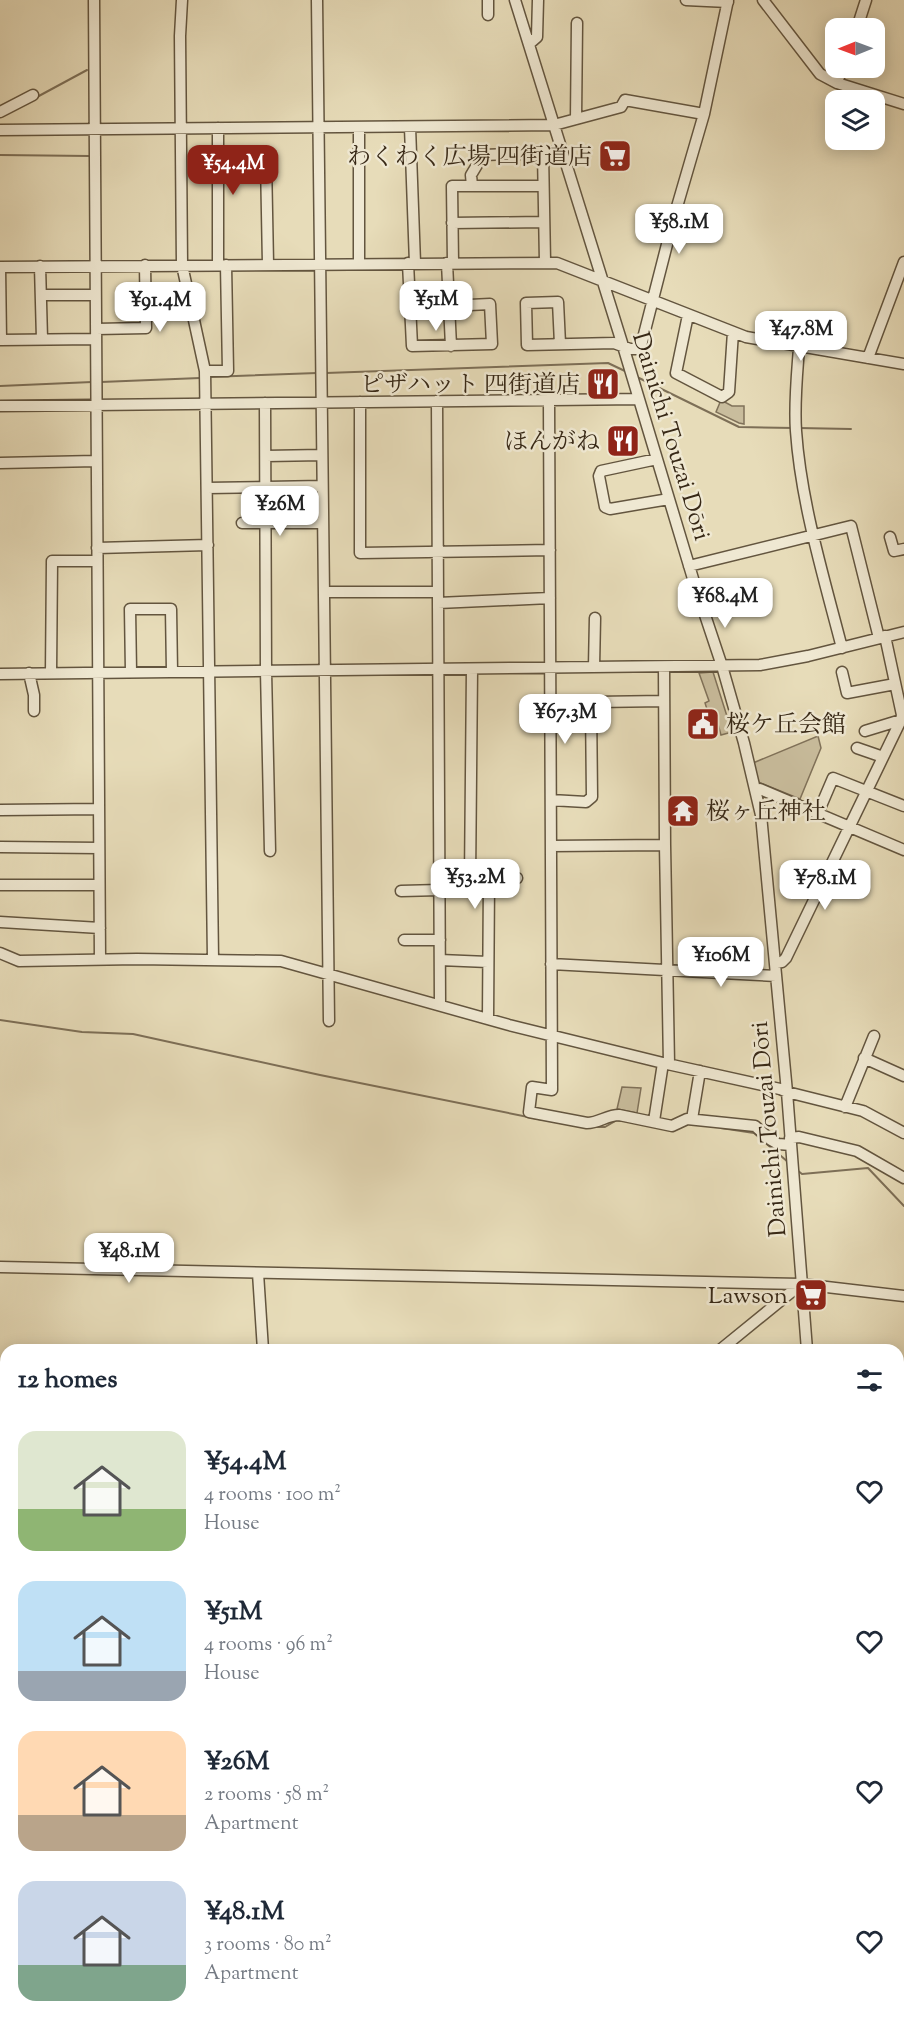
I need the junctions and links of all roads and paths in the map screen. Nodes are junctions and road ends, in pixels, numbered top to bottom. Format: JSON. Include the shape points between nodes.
{"nodes":[{"id":1,"x":94,"y":0,"type":"edge"},
{"id":2,"x":182,"y":0,"type":"edge"},
{"id":3,"x":317,"y":0,"type":"edge"},
{"id":4,"x":488,"y":0,"type":"edge"},
{"id":5,"x":515,"y":0,"type":"edge"},
{"id":6,"x":538,"y":0,"type":"edge"},
{"id":7,"x":686,"y":0,"type":"edge"},
{"id":8,"x":764,"y":0,"type":"edge"},
{"id":9,"x":866,"y":0,"type":"edge"},
{"id":10,"x":728,"y":1,"type":"edge"},
{"id":11,"x":488,"y":15,"type":"dead end"},
{"id":12,"x":860,"y":18,"type":"edge"},
{"id":13,"x":577,"y":23,"type":"dead end"},
{"id":14,"x":529,"y":44,"type":"junction"},
{"id":15,"x":839,"y":78,"type":"edge"},
{"id":16,"x":837,"y":83,"type":"junction"},
{"id":17,"x":33,"y":95,"type":"dead end"},
{"id":18,"x":904,"y":104,"type":"edge"},
{"id":19,"x":0,"y":112,"type":"edge"},
{"id":20,"x":704,"y":114,"type":"junction"},
{"id":21,"x":576,"y":118,"type":"junction"},
{"id":22,"x":554,"y":125,"type":"junction"},
{"id":23,"x":359,"y":127,"type":"junction"},
{"id":24,"x":410,"y":127,"type":"junction"},
{"id":25,"x":318,"y":128,"type":"junction"},
{"id":26,"x":182,"y":129,"type":"junction"},
{"id":27,"x":218,"y":129,"type":"junction"},
{"id":28,"x":0,"y":130,"type":"edge"},
{"id":29,"x":94,"y":130,"type":"junction"},
{"id":30,"x":562,"y":150,"type":"junction"},
{"id":31,"x":543,"y":153,"type":"junction"},
{"id":32,"x":218,"y":162,"type":"junction"},
{"id":33,"x":472,"y":186,"type":"junction"},
{"id":34,"x":543,"y":186,"type":"junction"},
{"id":35,"x":544,"y":222,"type":"junction"},
{"id":36,"x":452,"y":223,"type":"junction"},
{"id":37,"x":545,"y":262,"type":"junction"},
{"id":38,"x":904,"y":262,"type":"edge"},
{"id":39,"x":411,"y":263,"type":"junction"},
{"id":40,"x":450,"y":263,"type":"junction"},
{"id":41,"x":268,"y":264,"type":"junction"},
{"id":42,"x":320,"y":264,"type":"junction"},
{"id":43,"x":359,"y":264,"type":"junction"},
{"id":44,"x":145,"y":265,"type":"junction"},
{"id":45,"x":182,"y":265,"type":"junction"},
{"id":46,"x":222,"y":265,"type":"junction"},
{"id":47,"x":40,"y":266,"type":"junction"},
{"id":48,"x":95,"y":266,"type":"junction"},
{"id":49,"x":0,"y":267,"type":"edge"},
{"id":50,"x":603,"y":281,"type":"junction"},
{"id":51,"x":41,"y":295,"type":"junction"},
{"id":52,"x":95,"y":295,"type":"junction"},
{"id":53,"x":652,"y":300,"type":"junction"},
{"id":54,"x":449,"y":306,"type":"junction"},
{"id":55,"x":688,"y":315,"type":"junction"},
{"id":56,"x":733,"y":332,"type":"junction"},
{"id":57,"x":96,"y":334,"type":"junction"},
{"id":58,"x":42,"y":339,"type":"junction"},
{"id":59,"x":560,"y":344,"type":"junction"},
{"id":60,"x":451,"y":346,"type":"junction"},
{"id":61,"x":623,"y":346,"type":"junction"},
{"id":62,"x":799,"y":348,"type":"junction"},
{"id":63,"x":868,"y":358,"type":"junction"},
{"id":64,"x":904,"y":364,"type":"edge"},
{"id":65,"x":205,"y":372,"type":"junction"},
{"id":66,"x":638,"y":399,"type":"junction"},
{"id":67,"x":549,"y":400,"type":"junction"},
{"id":68,"x":437,"y":401,"type":"junction"},
{"id":69,"x":321,"y":402,"type":"junction"},
{"id":70,"x":360,"y":402,"type":"junction"},
{"id":71,"x":206,"y":403,"type":"junction"},
{"id":72,"x":265,"y":403,"type":"junction"},
{"id":73,"x":96,"y":404,"type":"junction"},
{"id":74,"x":0,"y":406,"type":"edge"},
{"id":75,"x":322,"y":455,"type":"junction"},
{"id":76,"x":266,"y":456,"type":"junction"},
{"id":77,"x":657,"y":459,"type":"junction"},
{"id":78,"x":96,"y":461,"type":"junction"},
{"id":79,"x":0,"y":464,"type":"edge"},
{"id":80,"x":322,"y":486,"type":"junction"},
{"id":81,"x":265,"y":487,"type":"junction"},
{"id":82,"x":207,"y":488,"type":"junction"},
{"id":83,"x":669,"y":499,"type":"junction"},
{"id":84,"x":242,"y":522,"type":"dead end"},
{"id":85,"x":265,"y":523,"type":"junction"},
{"id":86,"x":323,"y":523,"type":"junction"},
{"id":87,"x":814,"y":534,"type":"junction"},
{"id":88,"x":890,"y":537,"type":"dead end"},
{"id":89,"x":208,"y":545,"type":"junction"},
{"id":90,"x":97,"y":548,"type":"junction"},
{"id":91,"x":904,"y":549,"type":"edge"},
{"id":92,"x":550,"y":550,"type":"junction"},
{"id":93,"x":438,"y":553,"type":"junction"},
{"id":94,"x":97,"y":561,"type":"junction"},
{"id":95,"x":689,"y":566,"type":"junction"},
{"id":96,"x":324,"y":592,"type":"junction"},
{"id":97,"x":438,"y":598,"type":"junction"},
{"id":98,"x":550,"y":598,"type":"junction"},
{"id":99,"x":595,"y":618,"type":"dead end"},
{"id":100,"x":904,"y":632,"type":"edge"},
{"id":101,"x":882,"y":637,"type":"junction"},
{"id":102,"x":842,"y":648,"type":"junction"},
{"id":103,"x":722,"y":666,"type":"junction"},
{"id":104,"x":594,"y":667,"type":"junction"},
{"id":105,"x":664,"y":667,"type":"junction"},
{"id":106,"x":550,"y":668,"type":"junction"},
{"id":107,"x":439,"y":669,"type":"junction"},
{"id":108,"x":472,"y":669,"type":"junction"},
{"id":109,"x":324,"y":670,"type":"junction"},
{"id":110,"x":209,"y":671,"type":"junction"},
{"id":111,"x":266,"y":671,"type":"junction"},
{"id":112,"x":131,"y":672,"type":"junction"},
{"id":113,"x":172,"y":672,"type":"junction"},
{"id":114,"x":842,"y":672,"type":"dead end"},
{"id":115,"x":29,"y":673,"type":"junction"},
{"id":116,"x":51,"y":673,"type":"junction"},
{"id":117,"x":98,"y":673,"type":"junction"},
{"id":118,"x":0,"y":674,"type":"edge"},
{"id":119,"x":895,"y":684,"type":"junction"},
{"id":120,"x":664,"y":701,"type":"junction"},
{"id":121,"x":34,"y":711,"type":"dead end"},
{"id":122,"x":901,"y":720,"type":"junction"},
{"id":123,"x":865,"y":731,"type":"dead end"},
{"id":124,"x":857,"y":748,"type":"dead end"},
{"id":125,"x":883,"y":757,"type":"junction"},
{"id":126,"x":756,"y":790,"type":"junction"},
{"id":127,"x":867,"y":790,"type":"junction"},
{"id":128,"x":551,"y":800,"type":"junction"},
{"id":129,"x":904,"y":806,"type":"edge"},
{"id":130,"x":99,"y":809,"type":"junction"},
{"id":131,"x":0,"y":810,"type":"edge"},
{"id":132,"x":818,"y":813,"type":"junction"},
{"id":133,"x":850,"y":826,"type":"junction"},
{"id":134,"x":664,"y":845,"type":"junction"},
{"id":135,"x":551,"y":846,"type":"junction"},
{"id":136,"x":0,"y":847,"type":"edge"},
{"id":137,"x":99,"y":848,"type":"junction"},
{"id":138,"x":904,"y":850,"type":"edge"},
{"id":139,"x":270,"y":851,"type":"dead end"},
{"id":140,"x":517,"y":878,"type":"dead end"},
{"id":141,"x":489,"y":879,"type":"junction"},
{"id":142,"x":0,"y":885,"type":"edge"},
{"id":143,"x":99,"y":885,"type":"junction"},
{"id":144,"x":440,"y":890,"type":"junction"},
{"id":145,"x":401,"y":891,"type":"dead end"},
{"id":146,"x":0,"y":922,"type":"edge"},
{"id":147,"x":100,"y":928,"type":"junction"},
{"id":148,"x":404,"y":940,"type":"dead end"},
{"id":149,"x":440,"y":940,"type":"junction"},
{"id":150,"x":0,"y":953,"type":"edge"},
{"id":151,"x":100,"y":960,"type":"junction"},
{"id":152,"x":213,"y":960,"type":"junction"},
{"id":153,"x":440,"y":960,"type":"junction"},
{"id":154,"x":488,"y":962,"type":"junction"},
{"id":155,"x":775,"y":963,"type":"junction"},
{"id":156,"x":551,"y":964,"type":"junction"},
{"id":157,"x":668,"y":971,"type":"junction"},
{"id":158,"x":328,"y":973,"type":"junction"},
{"id":159,"x":776,"y":976,"type":"junction"},
{"id":160,"x":440,"y":1005,"type":"junction"},
{"id":161,"x":488,"y":1019,"type":"junction"},
{"id":162,"x":329,"y":1021,"type":"dead end"},
{"id":163,"x":552,"y":1034,"type":"junction"},
{"id":164,"x":874,"y":1036,"type":"dead end"},
{"id":165,"x":864,"y":1058,"type":"junction"},
{"id":166,"x":666,"y":1063,"type":"junction"},
{"id":167,"x":700,"y":1071,"type":"junction"},
{"id":168,"x":904,"y":1076,"type":"edge"},
{"id":169,"x":787,"y":1092,"type":"junction"},
{"id":170,"x":845,"y":1107,"type":"junction"},
{"id":171,"x":692,"y":1119,"type":"junction"},
{"id":172,"x":654,"y":1121,"type":"junction"},
{"id":173,"x":904,"y":1133,"type":"edge"},
{"id":174,"x":791,"y":1141,"type":"junction"},
{"id":175,"x":904,"y":1178,"type":"edge"},
{"id":176,"x":0,"y":1267,"type":"edge"},
{"id":177,"x":258,"y":1273,"type":"junction"},
{"id":178,"x":801,"y":1284,"type":"junction"},
{"id":179,"x":904,"y":1296,"type":"edge"},
{"id":180,"x":263,"y":1344,"type":"edge"},
{"id":181,"x":727,"y":1344,"type":"edge"},
{"id":182,"x":806,"y":1344,"type":"edge"}],
"edges":[{"from":1,"to":29,"type":"street"},
{"from":2,"to":26,"type":"street"},
{"from":3,"to":25,"type":"street"},
{"from":4,"to":11,"type":"street"},
{"from":5,"to":14,"type":"street","name":"Dainichi Touzai Dōri"},
{"from":6,"to":14,"type":"street","via":[[537,38]]},
{"from":7,"to":10,"type":"street"},
{"from":8,"to":16,"type":"street","via":[[820,74]]},
{"from":9,"to":12,"type":"street"},
{"from":10,"to":20,"type":"street"},
{"from":13,"to":21,"type":"street"},
{"from":14,"to":22,"type":"street","name":"Dainichi Touzai Dōri"},
{"from":15,"to":16,"type":"street"},
{"from":16,"to":18,"type":"street"},
{"from":17,"to":19,"type":"street"},
{"from":20,"to":21,"type":"street","via":[[625,100],[621,107]]},
{"from":20,"to":53,"type":"street"},
{"from":21,"to":22,"type":"street"},
{"from":22,"to":24,"type":"street"},
{"from":22,"to":30,"type":"street","name":"Dainichi Touzai Dōri"},
{"from":23,"to":24,"type":"street"},
{"from":23,"to":25,"type":"street"},
{"from":23,"to":43,"type":"street"},
{"from":24,"to":39,"type":"street"},
{"from":25,"to":27,"type":"street"},
{"from":25,"to":42,"type":"street"},
{"from":26,"to":27,"type":"street"},
{"from":26,"to":29,"type":"street"},
{"from":26,"to":45,"type":"street"},
{"from":27,"to":32,"type":"street"},
{"from":28,"to":29,"type":"street"},
{"from":29,"to":48,"type":"street"},
{"from":30,"to":31,"type":"street"},
{"from":30,"to":50,"type":"street","name":"Dainichi Touzai Dōri"},
{"from":31,"to":33,"type":"street","via":[[483,155],[471,175]]},
{"from":31,"to":34,"type":"street"},
{"from":32,"to":41,"type":"street","via":[[266,161]]},
{"from":32,"to":46,"type":"street"},
{"from":33,"to":34,"type":"street"},
{"from":33,"to":36,"type":"street","via":[[452,186]]},
{"from":34,"to":35,"type":"street"},
{"from":35,"to":36,"type":"street"},
{"from":35,"to":37,"type":"street"},
{"from":36,"to":40,"type":"street"},
{"from":37,"to":40,"type":"street"},
{"from":37,"to":50,"type":"street"},
{"from":38,"to":63,"type":"street"},
{"from":39,"to":40,"type":"street"},
{"from":39,"to":43,"type":"street"},
{"from":39,"to":60,"type":"street","via":[[412,346]]},
{"from":40,"to":54,"type":"street"},
{"from":41,"to":42,"type":"street"},
{"from":41,"to":46,"type":"street"},
{"from":42,"to":43,"type":"street"},
{"from":42,"to":69,"type":"street"},
{"from":44,"to":45,"type":"street"},
{"from":44,"to":48,"type":"street"},
{"from":44,"to":57,"type":"street","via":[[146,328]]},
{"from":45,"to":46,"type":"street"},
{"from":45,"to":65,"type":"street"},
{"from":46,"to":65,"type":"street","via":[[228,370]]},
{"from":47,"to":48,"type":"street"},
{"from":47,"to":49,"type":"street"},
{"from":47,"to":51,"type":"street"},
{"from":48,"to":52,"type":"street"},
{"from":49,"to":58,"type":"street","via":[[1,340]]},
{"from":50,"to":53,"type":"street"},
{"from":50,"to":61,"type":"street","name":"Dainichi Touzai Dōri"},
{"from":51,"to":52,"type":"street"},
{"from":51,"to":58,"type":"street"},
{"from":52,"to":57,"type":"street"},
{"from":53,"to":55,"type":"street"},
{"from":53,"to":61,"type":"street","via":[[641,346]]},
{"from":54,"to":60,"type":"street"},
{"from":54,"to":60,"type":"street","via":[[490,304],[492,344]]},
{"from":55,"to":56,"type":"street"},
{"from":55,"to":56,"type":"street","via":[[676,374],[722,397],[729,392]]},
{"from":56,"to":62,"type":"street"},
{"from":57,"to":58,"type":"street"},
{"from":57,"to":73,"type":"street"},
{"from":59,"to":59,"type":"street","via":[[527,345],[526,303],[558,302]]},
{"from":59,"to":61,"type":"street"},
{"from":61,"to":66,"type":"street","name":"Dainichi Touzai Dōri"},
{"from":62,"to":63,"type":"street"},
{"from":62,"to":87,"type":"street","via":[[796,429]]},
{"from":63,"to":64,"type":"street"},
{"from":65,"to":71,"type":"street"},
{"from":66,"to":67,"type":"street"},
{"from":66,"to":77,"type":"street","name":"Dainichi Touzai Dōri"},
{"from":67,"to":68,"type":"street"},
{"from":67,"to":92,"type":"street"},
{"from":68,"to":70,"type":"street"},
{"from":68,"to":93,"type":"street"},
{"from":69,"to":70,"type":"street"},
{"from":69,"to":72,"type":"street"},
{"from":69,"to":75,"type":"street"},
{"from":70,"to":93,"type":"street","via":[[360,553]]},
{"from":71,"to":72,"type":"street"},
{"from":71,"to":73,"type":"street"},
{"from":71,"to":82,"type":"street"},
{"from":72,"to":76,"type":"street"},
{"from":73,"to":74,"type":"street"},
{"from":73,"to":78,"type":"street"},
{"from":75,"to":76,"type":"street"},
{"from":75,"to":80,"type":"street"},
{"from":76,"to":81,"type":"street"},
{"from":77,"to":83,"type":"street","name":"Dainichi Touzai Dōri"},
{"from":77,"to":83,"type":"street","via":[[601,471],[605,507]]},
{"from":78,"to":79,"type":"street"},
{"from":78,"to":90,"type":"street"},
{"from":80,"to":81,"type":"street"},
{"from":80,"to":86,"type":"street"},
{"from":81,"to":82,"type":"street"},
{"from":81,"to":85,"type":"street"},
{"from":82,"to":89,"type":"street"},
{"from":83,"to":95,"type":"street","name":"Dainichi Touzai Dōri"},
{"from":84,"to":85,"type":"street"},
{"from":85,"to":86,"type":"street"},
{"from":85,"to":111,"type":"street"},
{"from":86,"to":96,"type":"street"},
{"from":87,"to":95,"type":"street"},
{"from":87,"to":101,"type":"street","via":[[851,526]]},
{"from":87,"to":102,"type":"street"},
{"from":88,"to":91,"type":"street","via":[[894,551]]},
{"from":89,"to":90,"type":"street"},
{"from":89,"to":110,"type":"street"},
{"from":90,"to":94,"type":"street"},
{"from":92,"to":93,"type":"street"},
{"from":92,"to":98,"type":"street"},
{"from":93,"to":97,"type":"street"},
{"from":94,"to":116,"type":"street","via":[[52,561]]},
{"from":94,"to":117,"type":"street"},
{"from":95,"to":103,"type":"street","name":"Dainichi Touzai Dōri"},
{"from":96,"to":97,"type":"street"},
{"from":96,"to":109,"type":"street"},
{"from":97,"to":98,"type":"street"},
{"from":97,"to":107,"type":"street"},
{"from":98,"to":106,"type":"street"},
{"from":99,"to":104,"type":"street"},
{"from":100,"to":101,"type":"street"},
{"from":101,"to":102,"type":"street"},
{"from":101,"to":119,"type":"street"},
{"from":102,"to":103,"type":"street","via":[[765,665]]},
{"from":103,"to":105,"type":"street"},
{"from":103,"to":126,"type":"street","name":"Dainichi Touzai Dōri"},
{"from":104,"to":105,"type":"street"},
{"from":104,"to":106,"type":"street"},
{"from":105,"to":120,"type":"street"},
{"from":106,"to":108,"type":"street"},
{"from":106,"to":128,"type":"street"},
{"from":107,"to":108,"type":"street"},
{"from":107,"to":109,"type":"street"},
{"from":107,"to":144,"type":"street"},
{"from":108,"to":141,"type":"street","via":[[470,880]]},
{"from":109,"to":111,"type":"street"},
{"from":109,"to":158,"type":"street"},
{"from":110,"to":111,"type":"street"},
{"from":110,"to":113,"type":"street"},
{"from":110,"to":152,"type":"street"},
{"from":111,"to":139,"type":"street"},
{"from":112,"to":113,"type":"street"},
{"from":112,"to":113,"type":"street","via":[[130,609],[171,609]]},
{"from":112,"to":117,"type":"street"},
{"from":114,"to":119,"type":"street","via":[[847,693]]},
{"from":115,"to":116,"type":"street"},
{"from":115,"to":118,"type":"street"},
{"from":115,"to":121,"type":"street"},
{"from":116,"to":117,"type":"street"},
{"from":117,"to":130,"type":"street"},
{"from":119,"to":122,"type":"street"},
{"from":120,"to":128,"type":"street","via":[[591,705],[592,797],[586,802]]},
{"from":120,"to":134,"type":"street"},
{"from":122,"to":123,"type":"street"},
{"from":122,"to":125,"type":"street"},
{"from":124,"to":125,"type":"street"},
{"from":125,"to":127,"type":"street"},
{"from":126,"to":132,"type":"street"},
{"from":126,"to":155,"type":"street","name":"Dainichi Touzai Dōri"},
{"from":127,"to":129,"type":"street"},
{"from":127,"to":132,"type":"street","via":[[833,777]]},
{"from":127,"to":133,"type":"street"},
{"from":128,"to":135,"type":"street"},
{"from":130,"to":131,"type":"street"},
{"from":130,"to":137,"type":"street"},
{"from":132,"to":133,"type":"street"},
{"from":133,"to":138,"type":"street"},
{"from":133,"to":155,"type":"street","via":[[786,958]]},
{"from":134,"to":135,"type":"street"},
{"from":134,"to":157,"type":"street"},
{"from":135,"to":156,"type":"street"},
{"from":136,"to":137,"type":"street"},
{"from":137,"to":143,"type":"street"},
{"from":140,"to":141,"type":"street"},
{"from":141,"to":154,"type":"street"},
{"from":142,"to":143,"type":"street"},
{"from":143,"to":147,"type":"street"},
{"from":144,"to":145,"type":"street"},
{"from":144,"to":149,"type":"street"},
{"from":146,"to":147,"type":"street"},
{"from":147,"to":151,"type":"street"},
{"from":148,"to":149,"type":"street"},
{"from":149,"to":153,"type":"street"},
{"from":150,"to":151,"type":"street","via":[[19,961]]},
{"from":151,"to":152,"type":"street"},
{"from":152,"to":158,"type":"street","via":[[281,961]]},
{"from":153,"to":154,"type":"street"},
{"from":153,"to":160,"type":"street"},
{"from":154,"to":161,"type":"street"},
{"from":155,"to":159,"type":"street","name":"Dainichi Touzai Dōri"},
{"from":156,"to":157,"type":"street"},
{"from":156,"to":163,"type":"street"},
{"from":157,"to":159,"type":"street"},
{"from":157,"to":166,"type":"street"},
{"from":158,"to":160,"type":"street"},
{"from":158,"to":162,"type":"street"},
{"from":159,"to":169,"type":"street","name":"Dainichi Touzai Dōri"},
{"from":160,"to":161,"type":"street"},
{"from":161,"to":163,"type":"street"},
{"from":163,"to":166,"type":"street"},
{"from":163,"to":172,"type":"street","via":[[552,1090],[532,1087],[529,1112],[587,1123],[613,1115]]},
{"from":164,"to":165,"type":"street"},
{"from":165,"to":168,"type":"street"},
{"from":165,"to":170,"type":"street"},
{"from":166,"to":167,"type":"street"},
{"from":166,"to":172,"type":"street"},
{"from":167,"to":169,"type":"street"},
{"from":167,"to":171,"type":"street"},
{"from":169,"to":170,"type":"street"},
{"from":169,"to":174,"type":"street","name":"Dainichi Touzai Dōri"},
{"from":170,"to":173,"type":"street","via":[[863,1111]]},
{"from":171,"to":172,"type":"street","via":[[672,1126]]},
{"from":171,"to":174,"type":"street","via":[[755,1126],[778,1144]]},
{"from":174,"to":175,"type":"street","via":[[800,1137],[857,1151]]},
{"from":174,"to":178,"type":"street","name":"Dainichi Touzai Dōri"},
{"from":176,"to":177,"type":"street"},
{"from":177,"to":178,"type":"street"},
{"from":177,"to":180,"type":"street"},
{"from":178,"to":179,"type":"street"},
{"from":178,"to":181,"type":"street"},
{"from":178,"to":182,"type":"street","name":"Dainichi Touzai Dōri"}]}
